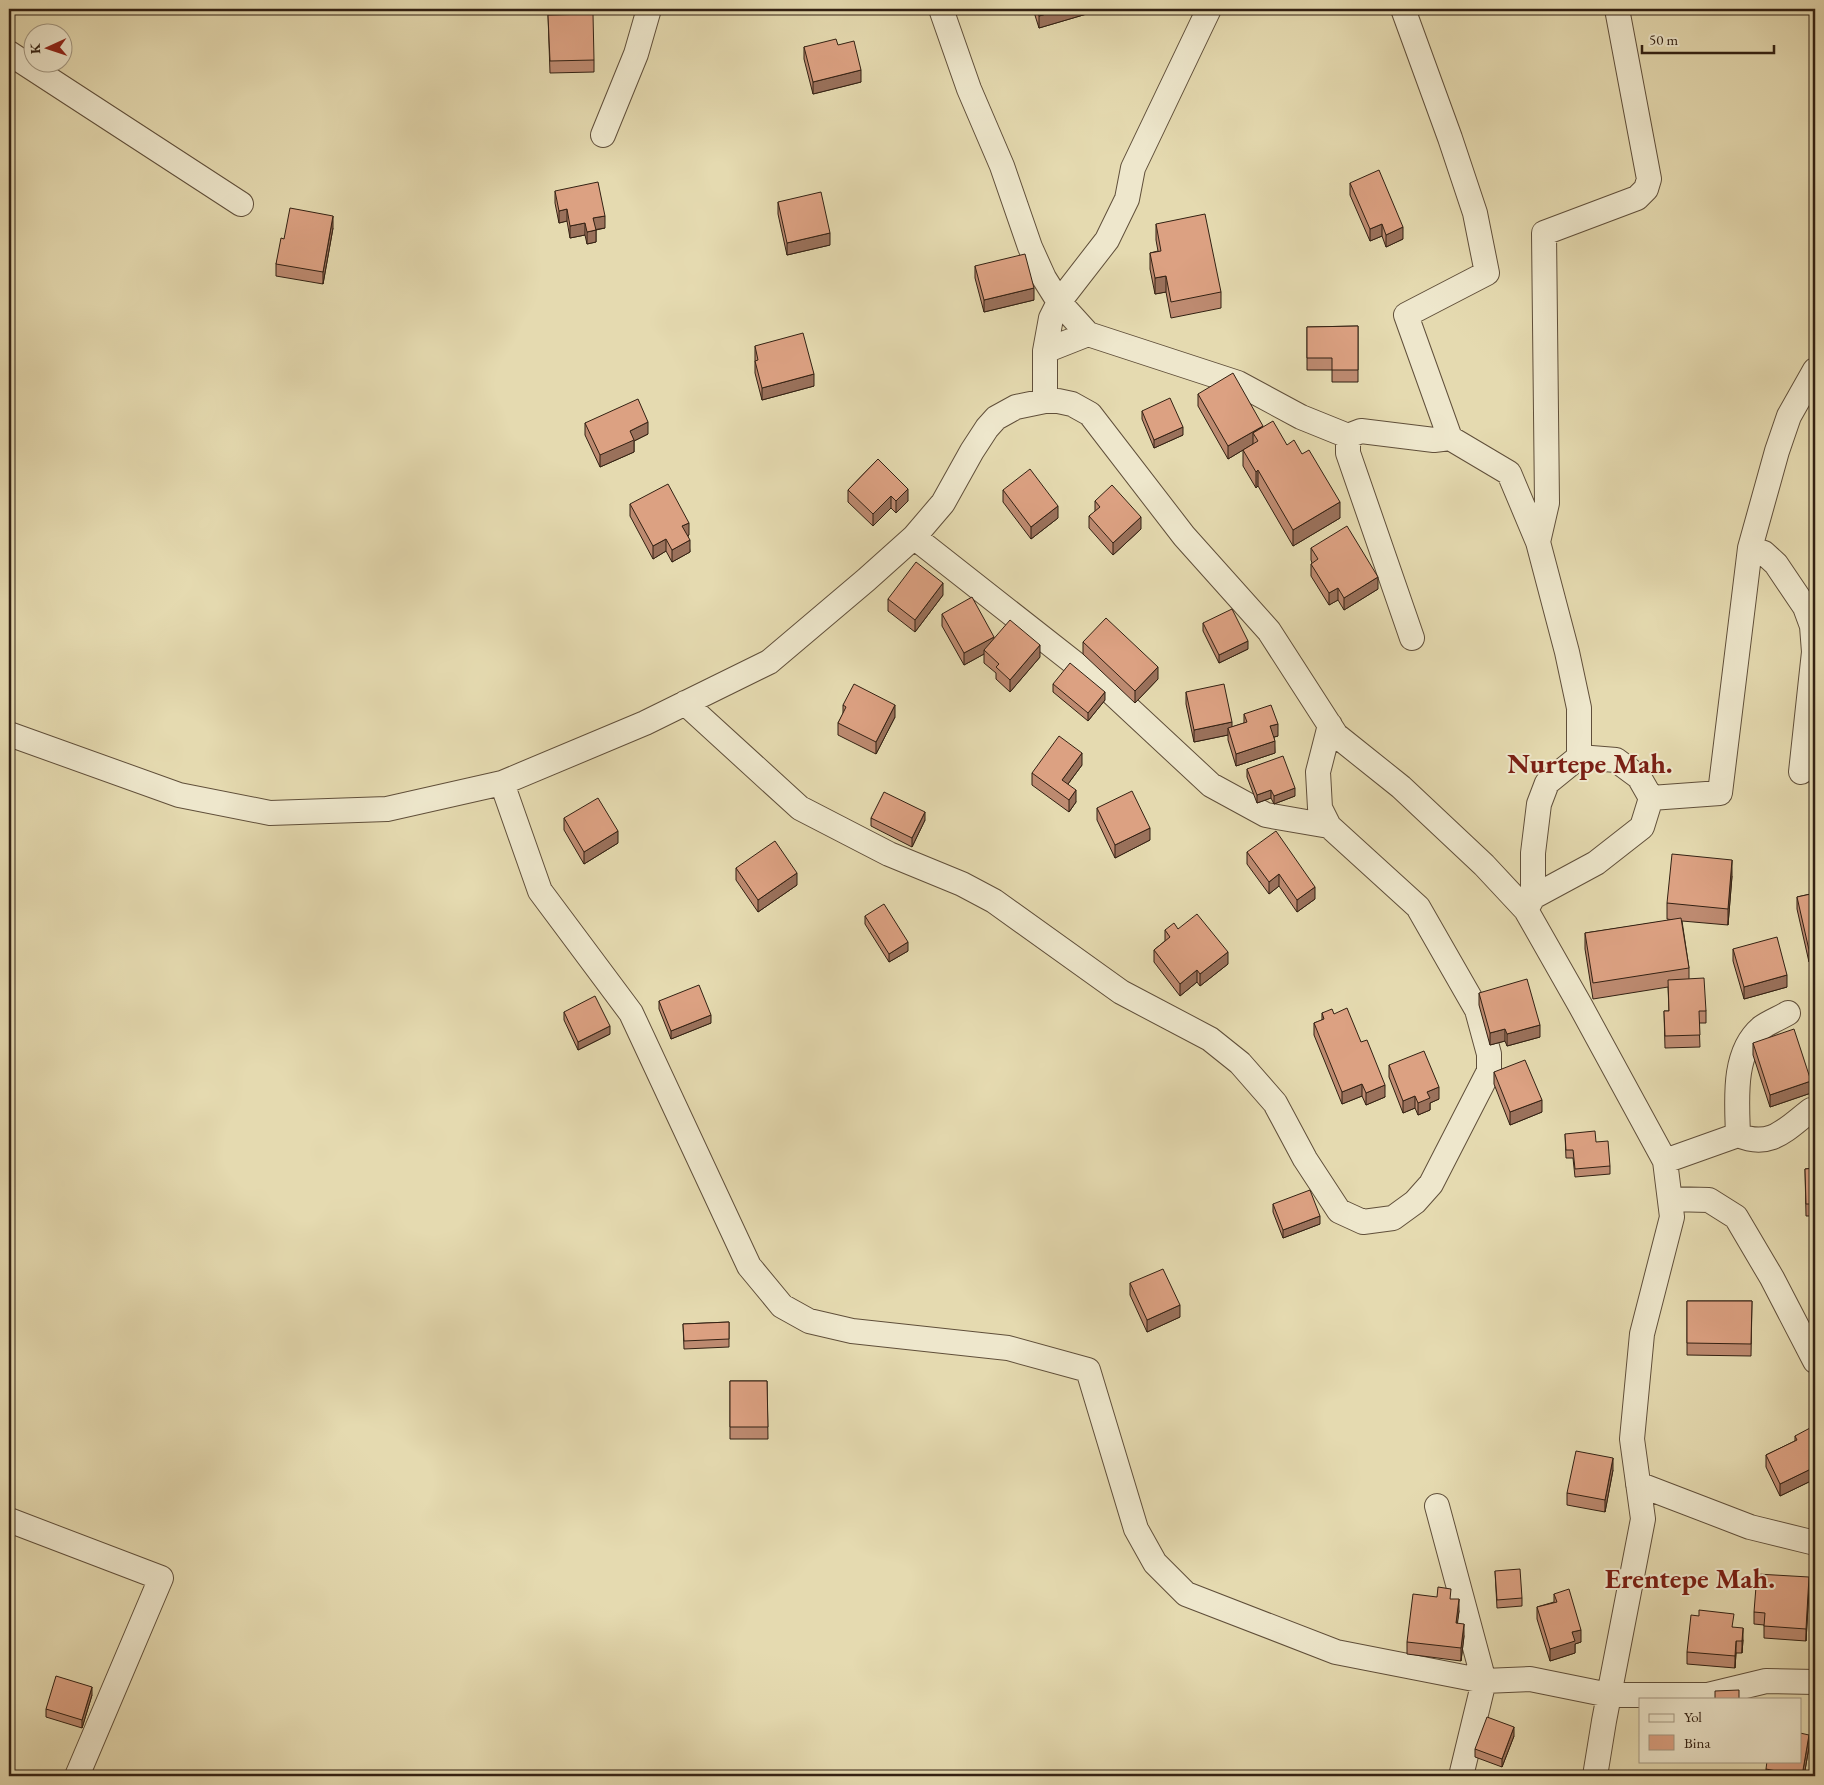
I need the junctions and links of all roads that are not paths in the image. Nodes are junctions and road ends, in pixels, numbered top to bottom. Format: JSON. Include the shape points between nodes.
{"nodes":[{"id":1,"x":649,"y":9,"type":"edge"},
{"id":2,"x":941,"y":9,"type":"edge"},
{"id":3,"x":1209,"y":9,"type":"edge"},
{"id":4,"x":1403,"y":9,"type":"edge"},
{"id":5,"x":1617,"y":9,"type":"edge"},
{"id":6,"x":9,"y":53,"type":"edge"},
{"id":7,"x":603,"y":135,"type":"dead end"},
{"id":8,"x":241,"y":204,"type":"dead end"},
{"id":9,"x":1059,"y":302,"type":"junction"},
{"id":10,"x":1088,"y":334,"type":"junction"},
{"id":11,"x":1045,"y":351,"type":"junction"},
{"id":12,"x":1815,"y":370,"type":"edge"},
{"id":13,"x":1045,"y":401,"type":"junction"},
{"id":14,"x":1348,"y":436,"type":"junction"},
{"id":15,"x":1450,"y":438,"type":"junction"},
{"id":16,"x":914,"y":537,"type":"junction"},
{"id":17,"x":1538,"y":542,"type":"junction"},
{"id":18,"x":1750,"y":548,"type":"junction"},
{"id":19,"x":1412,"y":638,"type":"dead end"},
{"id":20,"x":685,"y":704,"type":"junction"},
{"id":21,"x":1330,"y":725,"type":"junction"},
{"id":22,"x":9,"y":734,"type":"edge"},
{"id":23,"x":1579,"y":757,"type":"junction"},
{"id":24,"x":1801,"y":772,"type":"dead end"},
{"id":25,"x":502,"y":783,"type":"junction"},
{"id":26,"x":1651,"y":798,"type":"junction"},
{"id":27,"x":1329,"y":826,"type":"junction"},
{"id":28,"x":1530,"y":904,"type":"junction"},
{"id":29,"x":1788,"y":1013,"type":"dead end"},
{"id":30,"x":1811,"y":1110,"type":"dead end"},
{"id":31,"x":1738,"y":1135,"type":"junction"},
{"id":32,"x":1665,"y":1161,"type":"junction"},
{"id":33,"x":1670,"y":1199,"type":"junction"},
{"id":34,"x":1815,"y":1361,"type":"edge"},
{"id":35,"x":1638,"y":1484,"type":"junction"},
{"id":36,"x":1438,"y":1506,"type":"dead end"},
{"id":37,"x":9,"y":1520,"type":"edge"},
{"id":38,"x":1815,"y":1543,"type":"edge"},
{"id":39,"x":1484,"y":1681,"type":"junction"},
{"id":40,"x":1815,"y":1682,"type":"edge"},
{"id":41,"x":1609,"y":1695,"type":"junction"},
{"id":42,"x":77,"y":1776,"type":"edge"},
{"id":43,"x":1461,"y":1776,"type":"edge"},
{"id":44,"x":1595,"y":1776,"type":"edge"}],
"edges":[{"from":1,"to":7,"type":"street","via":[[636,54]]},
{"from":2,"to":9,"type":"street","via":[[1030,247]]},
{"from":3,"to":9,"type":"street","via":[[1133,168],[1127,199],[1108,240]]},
{"from":4,"to":15,"type":"street","via":[[1475,213],[1487,273],[1406,315]]},
{"from":5,"to":17,"type":"street","via":[[1649,179],[1646,189],[1637,198],[1544,233],[1547,503]]},
{"from":6,"to":8,"type":"street"},
{"from":9,"to":10,"type":"street"},
{"from":9,"to":11,"type":"street","via":[[1051,318]]},
{"from":10,"to":11,"type":"street"},
{"from":10,"to":14,"type":"street","via":[[1238,383],[1301,417]]},
{"from":11,"to":13,"type":"street"},
{"from":12,"to":18,"type":"street","via":[[1789,416]]},
{"from":13,"to":16,"type":"street","via":[[1016,407],[996,418],[972,451],[943,503]]},
{"from":13,"to":21,"type":"street","via":[[1072,404],[1090,414],[1184,536],[1269,631]]},
{"from":14,"to":15,"type":"street","via":[[1361,431],[1434,440]]},
{"from":14,"to":19,"type":"street","via":[[1348,453]]},
{"from":15,"to":17,"type":"street","via":[[1509,473]]},
{"from":16,"to":20,"type":"street","via":[[769,662]]},
{"from":16,"to":27,"type":"street","via":[[1110,691],[1211,785],[1266,814]]},
{"from":17,"to":23,"type":"street","via":[[1579,708]]},
{"from":18,"to":24,"type":"street","via":[[1764,553],[1776,564],[1805,606],[1812,626],[1814,652]]},
{"from":18,"to":26,"type":"street","via":[[1720,793]]},
{"from":20,"to":25,"type":"street"},
{"from":20,"to":27,"type":"street","via":[[800,808],[889,854],[994,901],[1121,992],[1210,1039],[1240,1063],[1275,1102],[1305,1159],[1339,1211],[1363,1222],[1393,1218],[1415,1202],[1431,1184],[1489,1071],[1489,1054],[1477,1010],[1418,907]]},
{"from":21,"to":27,"type":"street","via":[[1318,772],[1320,808]]},
{"from":21,"to":28,"type":"street","via":[[1336,735],[1401,787]]},
{"from":22,"to":25,"type":"street","via":[[179,795],[270,813],[387,809]]},
{"from":23,"to":26,"type":"street","via":[[1616,760],[1639,777]]},
{"from":23,"to":28,"type":"street","via":[[1547,783],[1539,804]]},
{"from":25,"to":39,"type":"street","via":[[540,891],[630,1013],[749,1266],[782,1306],[809,1321],[852,1331],[1008,1348],[1088,1370],[1136,1529],[1155,1563],[1186,1594],[1336,1652]]},
{"from":26,"to":28,"type":"street","via":[[1642,827],[1596,863]]},
{"from":28,"to":32,"type":"street"},
{"from":29,"to":31,"type":"street","via":[[1761,1028],[1742,1061],[1738,1085]]},
{"from":30,"to":31,"type":"street","via":[[1776,1137],[1763,1141]]},
{"from":31,"to":32,"type":"street"},
{"from":32,"to":33,"type":"street"},
{"from":33,"to":34,"type":"street","via":[[1709,1200],[1736,1217]]},
{"from":33,"to":35,"type":"street","via":[[1672,1218],[1642,1334],[1632,1439]]},
{"from":35,"to":38,"type":"street","via":[[1750,1527]]},
{"from":35,"to":41,"type":"street","via":[[1643,1519]]},
{"from":36,"to":39,"type":"street"},
{"from":37,"to":42,"type":"street","via":[[161,1578]]},
{"from":39,"to":41,"type":"street","via":[[1530,1679]]},
{"from":39,"to":43,"type":"street"},
{"from":40,"to":41,"type":"street","via":[[1766,1680],[1708,1695]]},
{"from":41,"to":44,"type":"street"}]}
